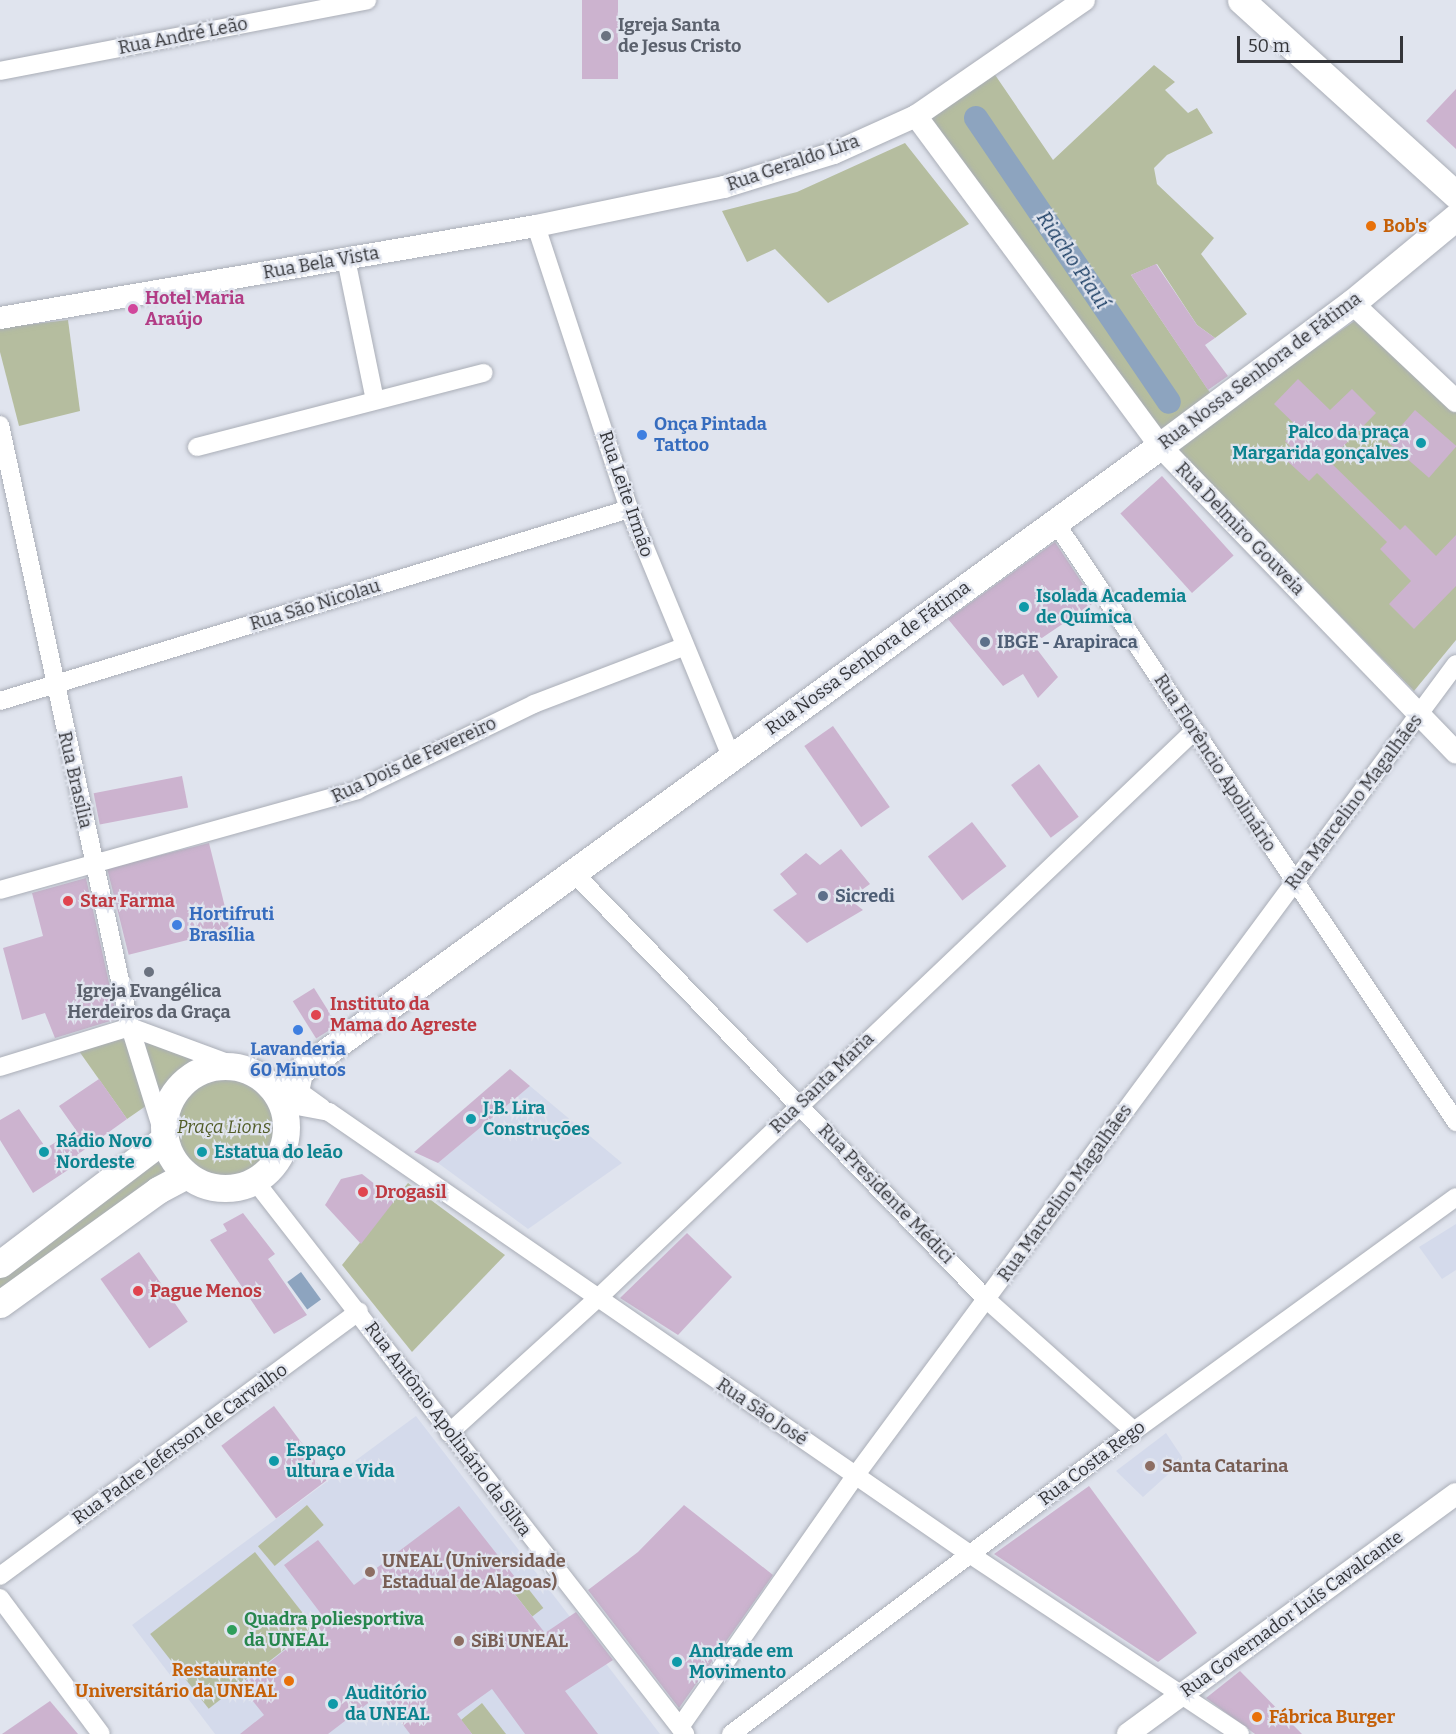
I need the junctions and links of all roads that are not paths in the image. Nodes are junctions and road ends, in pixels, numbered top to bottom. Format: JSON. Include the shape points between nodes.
{"nodes":[{"id":1,"x":367,"y":0,"type":"edge"},
{"id":2,"x":1084,"y":0,"type":"edge"},
{"id":3,"x":1240,"y":0,"type":"edge"},
{"id":4,"x":0,"y":71,"type":"edge"},
{"id":5,"x":916,"y":116,"type":"junction"},
{"id":6,"x":1456,"y":195,"type":"edge"},
{"id":7,"x":536,"y":226,"type":"junction"},
{"id":8,"x":1451,"y":229,"type":"edge"},
{"id":9,"x":346,"y":259,"type":"junction"},
{"id":10,"x":1352,"y":303,"type":"junction"},
{"id":11,"x":0,"y":318,"type":"edge"},
{"id":12,"x":484,"y":373,"type":"dead end"},
{"id":13,"x":375,"y":400,"type":"junction"},
{"id":14,"x":1456,"y":401,"type":"edge"},
{"id":15,"x":0,"y":425,"type":"edge"},
{"id":16,"x":1160,"y":446,"type":"junction"},
{"id":17,"x":197,"y":447,"type":"dead end"},
{"id":18,"x":629,"y":509,"type":"junction"},
{"id":19,"x":1055,"y":522,"type":"junction"},
{"id":20,"x":683,"y":647,"type":"junction"},
{"id":21,"x":1456,"y":664,"type":"edge"},
{"id":22,"x":53,"y":686,"type":"junction"},
{"id":23,"x":0,"y":701,"type":"edge"},
{"id":24,"x":1421,"y":714,"type":"junction"},
{"id":25,"x":1194,"y":731,"type":"junction"},
{"id":26,"x":1456,"y":752,"type":"edge"},
{"id":27,"x":731,"y":756,"type":"junction"},
{"id":28,"x":93,"y":864,"type":"junction"},
{"id":29,"x":571,"y":870,"type":"junction"},
{"id":30,"x":1294,"y":883,"type":"junction"},
{"id":31,"x":0,"y":890,"type":"edge"},
{"id":32,"x":130,"y":1027,"type":"junction"},
{"id":33,"x":306,"y":1064,"type":"junction"},
{"id":34,"x":0,"y":1067,"type":"edge"},
{"id":35,"x":246,"y":1070,"type":"junction"},
{"id":36,"x":277,"y":1097,"type":"junction"},
{"id":37,"x":800,"y":1104,"type":"junction"},
{"id":38,"x":329,"y":1112,"type":"junction"},
{"id":39,"x":1456,"y":1122,"type":"edge"},
{"id":40,"x":164,"y":1136,"type":"junction"},
{"id":41,"x":186,"y":1175,"type":"junction"},
{"id":42,"x":255,"y":1181,"type":"junction"},
{"id":43,"x":1456,"y":1197,"type":"edge"},
{"id":44,"x":0,"y":1264,"type":"edge"},
{"id":45,"x":597,"y":1299,"type":"junction"},
{"id":46,"x":986,"y":1299,"type":"junction"},
{"id":47,"x":0,"y":1304,"type":"edge"},
{"id":48,"x":359,"y":1311,"type":"junction"},
{"id":49,"x":1134,"y":1431,"type":"junction"},
{"id":50,"x":449,"y":1433,"type":"junction"},
{"id":51,"x":855,"y":1476,"type":"junction"},
{"id":52,"x":1456,"y":1494,"type":"edge"},
{"id":53,"x":971,"y":1556,"type":"junction"},
{"id":54,"x":0,"y":1576,"type":"edge"},
{"id":55,"x":0,"y":1598,"type":"edge"},
{"id":56,"x":1181,"y":1695,"type":"junction"},
{"id":57,"x":683,"y":1730,"type":"edge"},
{"id":58,"x":100,"y":1734,"type":"edge"},
{"id":59,"x":731,"y":1734,"type":"edge"},
{"id":60,"x":1128,"y":1734,"type":"edge"},
{"id":61,"x":1239,"y":1734,"type":"edge"}],
"edges":[{"from":1,"to":4,"type":"street","name":"Rua André Leão"},
{"from":2,"to":5,"type":"street","name":"Rua Geraldo Lira"},
{"from":3,"to":6,"type":"main road"},
{"from":5,"to":7,"type":"street","name":"Rua Geraldo Lira","via":[[834,153],[724,187]]},
{"from":5,"to":16,"type":"street","name":"Rua Delmiro Gouveia"},
{"from":7,"to":9,"type":"street","name":"Rua Bela Vista"},
{"from":7,"to":18,"type":"street","name":"Rua Leite Irmão"},
{"from":8,"to":10,"type":"main road","name":"Rua Nossa Senhora de Fátima"},
{"from":9,"to":11,"type":"street","name":"Rua Bela Vista"},
{"from":9,"to":13,"type":"street"},
{"from":10,"to":14,"type":"street"},
{"from":10,"to":16,"type":"main road","name":"Rua Nossa Senhora de Fátima"},
{"from":12,"to":13,"type":"street"},
{"from":13,"to":17,"type":"street"},
{"from":15,"to":22,"type":"street","name":"Rua Brasília"},
{"from":16,"to":19,"type":"main road","name":"Rua Nossa Senhora de Fátima"},
{"from":16,"to":24,"type":"street","name":"Rua Delmiro Gouveia"},
{"from":18,"to":20,"type":"street","name":"Rua Leite Irmão"},
{"from":18,"to":22,"type":"street","name":"Rua São Nicolau"},
{"from":19,"to":25,"type":"street","name":"Rua Florêncio Apolinário"},
{"from":19,"to":27,"type":"main road","name":"Rua Nossa Senhora de Fátima"},
{"from":20,"to":27,"type":"street","name":"Rua Leite Irmão"},
{"from":20,"to":28,"type":"street","name":"Rua Dois de Fevereiro","via":[[534,704],[357,790]]},
{"from":21,"to":24,"type":"street","name":"Rua Marcelino Magalhães"},
{"from":22,"to":23,"type":"street","name":"Rua São Nicolau"},
{"from":22,"to":28,"type":"street","name":"Rua Brasília"},
{"from":24,"to":26,"type":"street","name":"Rua Delmiro Gouveia"},
{"from":24,"to":30,"type":"street","name":"Rua Marcelino Magalhães"},
{"from":25,"to":30,"type":"street","name":"Rua Florêncio Apolinário"},
{"from":25,"to":37,"type":"street","name":"Rua Santa Maria"},
{"from":27,"to":29,"type":"main road","name":"Rua Nossa Senhora de Fátima"},
{"from":28,"to":31,"type":"street","name":"Rua Dois de Fevereiro"},
{"from":28,"to":32,"type":"street","name":"Rua Brasília"},
{"from":29,"to":33,"type":"main road","name":"Rua Nossa Senhora de Fátima"},
{"from":29,"to":37,"type":"street","name":"Rua Presidente Médici"},
{"from":30,"to":39,"type":"street","name":"Rua Florêncio Apolinário"},
{"from":30,"to":46,"type":"street","name":"Rua Marcelino Magalhães"},
{"from":32,"to":34,"type":"street"},
{"from":32,"to":35,"type":"street"},
{"from":32,"to":40,"type":"street","name":"Rua Brasília"},
{"from":33,"to":36,"type":"main road","name":"Rua Nossa Senhora de Fátima"},
{"from":33,"to":38,"type":"street","via":[[300,1092]]},
{"from":35,"to":36,"type":"main road"},
{"from":35,"to":40,"type":"main road","via":[[221,1066],[198,1073],[178,1088],[166,1109]]},
{"from":36,"to":38,"type":"street","name":"Rua São José"},
{"from":36,"to":42,"type":"main road","via":[[285,1138],[280,1155]]},
{"from":37,"to":45,"type":"street","name":"Rua Santa Maria"},
{"from":37,"to":46,"type":"street","name":"Rua Presidente Médici"},
{"from":38,"to":45,"type":"street","name":"Rua São José"},
{"from":40,"to":41,"type":"main road"},
{"from":40,"to":44,"type":"main road"},
{"from":41,"to":42,"type":"main road","via":[[208,1186],[232,1188]]},
{"from":41,"to":47,"type":"main road","via":[[158,1190]]},
{"from":42,"to":48,"type":"street","name":"Rua Antônio Apolinário da Silva"},
{"from":43,"to":49,"type":"street","name":"Rua Costa Rego"},
{"from":45,"to":50,"type":"street","name":"Rua Santa Maria"},
{"from":45,"to":51,"type":"street","name":"Rua São José"},
{"from":46,"to":49,"type":"street","name":"Rua Presidente Médici"},
{"from":46,"to":51,"type":"street","name":"Rua Marcelino Magalhães"},
{"from":48,"to":50,"type":"street","name":"Rua Antônio Apolinário da Silva"},
{"from":48,"to":54,"type":"street","name":"Rua Padre Jeferson de Carvalho"},
{"from":49,"to":53,"type":"street","name":"Rua Costa Rego"},
{"from":50,"to":57,"type":"street","name":"Rua Antônio Apolinário da Silva"},
{"from":51,"to":53,"type":"street","name":"Rua São José"},
{"from":51,"to":57,"type":"street","name":"Rua Marcelino Magalhães"},
{"from":52,"to":56,"type":"street","name":"Rua Governador Luís Cavalcante"},
{"from":53,"to":56,"type":"street","name":"Rua São José"},
{"from":53,"to":59,"type":"street","name":"Rua Costa Rego"},
{"from":55,"to":58,"type":"street"},
{"from":56,"to":60,"type":"street","name":"Rua Governador Luís Cavalcante"},
{"from":56,"to":61,"type":"street","name":"Rua São José"}]}
